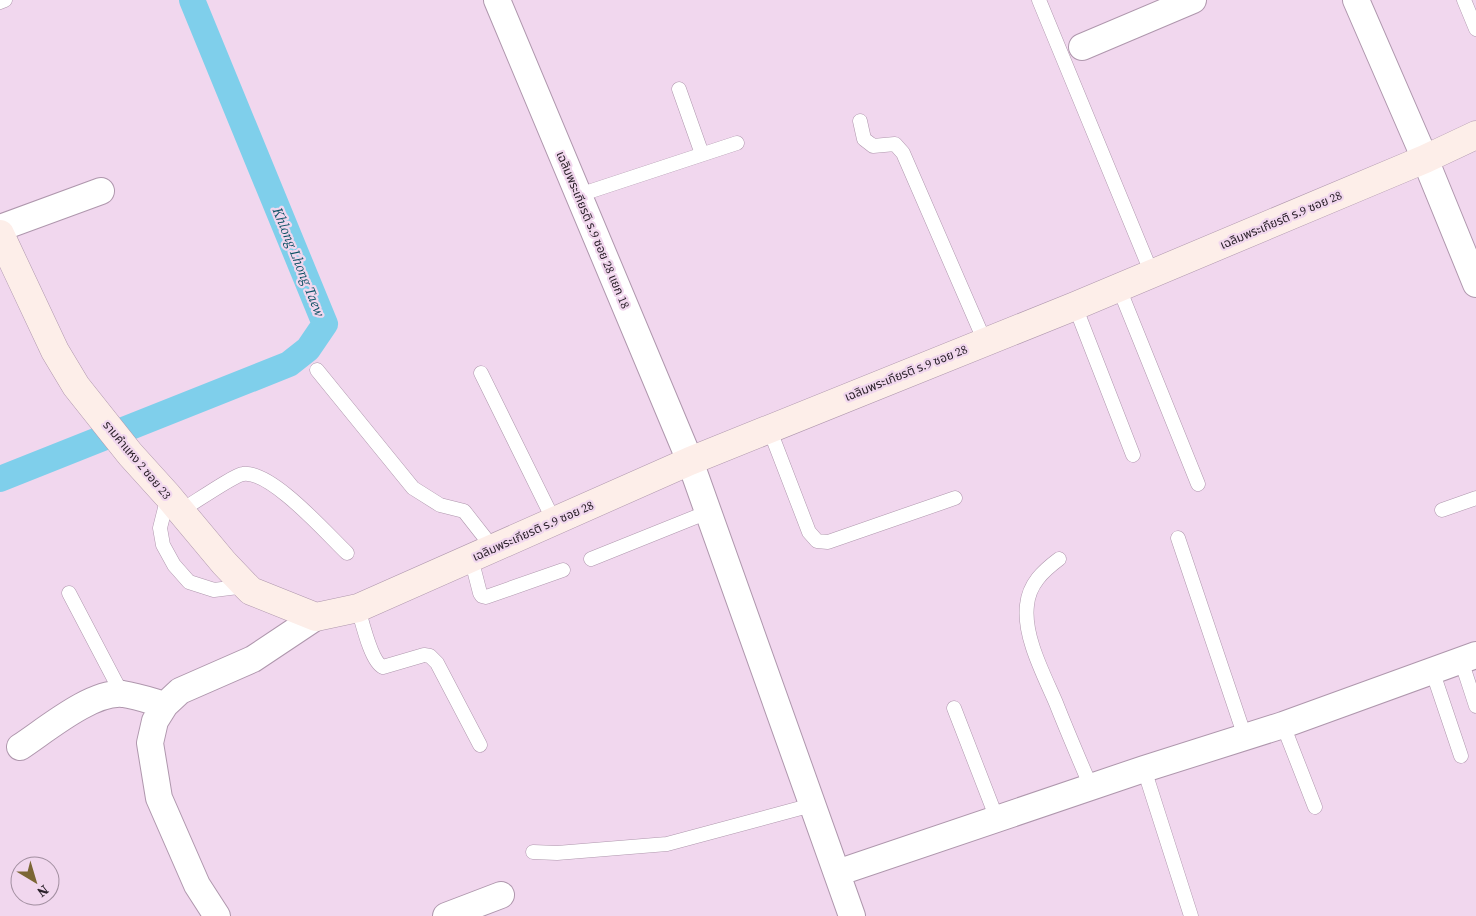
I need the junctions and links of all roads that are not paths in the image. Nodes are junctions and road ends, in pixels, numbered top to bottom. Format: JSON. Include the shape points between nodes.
{"nodes":[{"id":1,"x":5,"y":0,"type":"edge"},
{"id":2,"x":497,"y":0,"type":"edge"},
{"id":3,"x":1039,"y":0,"type":"edge"},
{"id":4,"x":1193,"y":0,"type":"edge"},
{"id":5,"x":1356,"y":0,"type":"edge"},
{"id":6,"x":1464,"y":0,"type":"edge"},
{"id":7,"x":0,"y":2,"type":"edge"},
{"id":8,"x":1476,"y":29,"type":"edge"},
{"id":9,"x":1082,"y":47,"type":"dead end"},
{"id":10,"x":679,"y":89,"type":"dead end"},
{"id":11,"x":860,"y":121,"type":"dead end"},
{"id":12,"x":1476,"y":135,"type":"edge"},
{"id":13,"x":737,"y":143,"type":"dead end"},
{"id":14,"x":702,"y":154,"type":"junction"},
{"id":15,"x":1425,"y":159,"type":"junction"},
{"id":16,"x":101,"y":191,"type":"dead end"},
{"id":17,"x":578,"y":195,"type":"junction"},
{"id":18,"x":0,"y":228,"type":"edge"},
{"id":19,"x":0,"y":234,"type":"edge"},
{"id":20,"x":1152,"y":274,"type":"junction"},
{"id":21,"x":1476,"y":284,"type":"edge"},
{"id":22,"x":1119,"y":288,"type":"junction"},
{"id":23,"x":1075,"y":306,"type":"junction"},
{"id":24,"x":984,"y":342,"type":"junction"},
{"id":25,"x":317,"y":370,"type":"dead end"},
{"id":26,"x":481,"y":373,"type":"dead end"},
{"id":27,"x":769,"y":428,"type":"junction"},
{"id":28,"x":1133,"y":455,"type":"dead end"},
{"id":29,"x":690,"y":461,"type":"junction"},
{"id":30,"x":1198,"y":484,"type":"dead end"},
{"id":31,"x":955,"y":498,"type":"dead end"},
{"id":32,"x":1476,"y":498,"type":"edge"},
{"id":33,"x":174,"y":503,"type":"junction"},
{"id":34,"x":1442,"y":510,"type":"dead end"},
{"id":35,"x":708,"y":512,"type":"junction"},
{"id":36,"x":554,"y":521,"type":"junction"},
{"id":37,"x":1178,"y":538,"type":"dead end"},
{"id":38,"x":347,"y":553,"type":"dead end"},
{"id":39,"x":482,"y":553,"type":"junction"},
{"id":40,"x":591,"y":559,"type":"dead end"},
{"id":41,"x":1059,"y":559,"type":"dead end"},
{"id":42,"x":563,"y":570,"type":"dead end"},
{"id":43,"x":246,"y":586,"type":"junction"},
{"id":44,"x":69,"y":593,"type":"dead end"},
{"id":45,"x":337,"y":613,"type":"junction"},
{"id":46,"x":1468,"y":658,"type":"edge"},
{"id":47,"x":1432,"y":670,"type":"junction"},
{"id":48,"x":122,"y":694,"type":"junction"},
{"id":49,"x":165,"y":705,"type":"junction"},
{"id":50,"x":1476,"y":706,"type":"edge"},
{"id":51,"x":954,"y":708,"type":"dead end"},
{"id":52,"x":1283,"y":725,"type":"junction"},
{"id":53,"x":1245,"y":737,"type":"junction"},
{"id":54,"x":480,"y":745,"type":"dead end"},
{"id":55,"x":20,"y":747,"type":"dead end"},
{"id":56,"x":1461,"y":756,"type":"dead end"},
{"id":57,"x":1144,"y":769,"type":"junction"},
{"id":58,"x":1091,"y":787,"type":"junction"},
{"id":59,"x":812,"y":805,"type":"junction"},
{"id":60,"x":1315,"y":807,"type":"dead end"},
{"id":61,"x":996,"y":819,"type":"junction"},
{"id":62,"x":533,"y":852,"type":"dead end"},
{"id":63,"x":837,"y":873,"type":"junction"},
{"id":64,"x":500,"y":895,"type":"dead end"},
{"id":65,"x":217,"y":916,"type":"edge"},
{"id":66,"x":446,"y":916,"type":"edge"},
{"id":67,"x":852,"y":916,"type":"edge"},
{"id":68,"x":1191,"y":916,"type":"edge"}],
"edges":[{"from":1,"to":7,"type":"lane"},
{"from":2,"to":17,"type":"street","name":"เฉลิมพระเกียรติ ร.9 ซอย 28 แยก 18"},
{"from":3,"to":20,"type":"lane"},
{"from":4,"to":9,"type":"street"},
{"from":5,"to":15,"type":"street"},
{"from":6,"to":8,"type":"lane"},
{"from":10,"to":14,"type":"lane"},
{"from":11,"to":24,"type":"lane","via":[[864,139],[869,143],[874,146],[895,144],[903,152]]},
{"from":12,"to":15,"type":"main road","name":"เฉลิมพระเกียรติ ร.9 ซอย 28"},
{"from":13,"to":14,"type":"lane"},
{"from":14,"to":17,"type":"lane"},
{"from":15,"to":20,"type":"main road","name":"เฉลิมพระเกียรติ ร.9 ซอย 28"},
{"from":15,"to":21,"type":"street"},
{"from":16,"to":18,"type":"street"},
{"from":17,"to":29,"type":"street","name":"เฉลิมพระเกียรติ ร.9 ซอย 28 แยก 18"},
{"from":19,"to":33,"type":"main road","name":"รามคำแหง 2 ซอย 23","via":[[55,351],[76,386]]},
{"from":20,"to":22,"type":"main road","name":"เฉลิมพระเกียรติ ร.9 ซอย 28"},
{"from":22,"to":23,"type":"main road","name":"เฉลิมพระเกียรติ ร.9 ซอย 28"},
{"from":22,"to":30,"type":"lane"},
{"from":23,"to":24,"type":"main road","name":"เฉลิมพระเกียรติ ร.9 ซอย 28"},
{"from":23,"to":28,"type":"lane"},
{"from":24,"to":27,"type":"main road","name":"เฉลิมพระเกียรติ ร.9 ซอย 28"},
{"from":25,"to":39,"type":"lane","via":[[413,488],[440,505],[464,511]]},
{"from":26,"to":36,"type":"lane"},
{"from":27,"to":29,"type":"main road","name":"เฉลิมพระเกียรติ ร.9 ซอย 28"},
{"from":27,"to":31,"type":"lane","via":[[808,532],[817,541],[828,542]]},
{"from":29,"to":35,"type":"street","name":"เฉลิมพระเกียรติ ร.9 ซอย 28 แยก 18"},
{"from":29,"to":36,"type":"main road","name":"เฉลิมพระเกียรติ ร.9 ซอย 28"},
{"from":32,"to":34,"type":"lane"},
{"from":33,"to":38,"type":"lane","via":[[241,474],[257,475],[277,486]]},
{"from":33,"to":43,"type":"main road","name":"รามคำแหง 2 ซอย 23"},
{"from":33,"to":43,"type":"lane","via":[[160,528],[163,545],[174,565],[189,582],[214,590]]},
{"from":35,"to":40,"type":"lane"},
{"from":35,"to":59,"type":"street","name":"เฉลิมพระเกียรติ ร.9 ซอย 28 แยก 18"},
{"from":36,"to":39,"type":"main road","name":"เฉลิมพระเกียรติ ร.9 ซอย 28"},
{"from":37,"to":53,"type":"lane"},
{"from":39,"to":42,"type":"lane","via":[[480,593],[486,597]]},
{"from":39,"to":45,"type":"main road","name":"เฉลิมพระเกียรติ ร.9 ซอย 28"},
{"from":41,"to":58,"type":"lane","via":[[1032,584],[1026,605],[1029,632]]},
{"from":43,"to":45,"type":"main road","name":"รามคำแหง 2 ซอย 23","via":[[251,591]]},
{"from":44,"to":48,"type":"lane"},
{"from":45,"to":49,"type":"street","via":[[253,659],[180,691]]},
{"from":45,"to":54,"type":"lane","via":[[378,665],[383,667],[430,656],[437,663]]},
{"from":46,"to":47,"type":"street"},
{"from":46,"to":50,"type":"lane"},
{"from":47,"to":52,"type":"street"},
{"from":47,"to":56,"type":"lane"},
{"from":48,"to":49,"type":"street"},
{"from":48,"to":55,"type":"street","via":[[102,696]]},
{"from":49,"to":65,"type":"street","via":[[155,721],[150,743],[159,798],[197,885]]},
{"from":51,"to":61,"type":"lane"},
{"from":52,"to":53,"type":"street"},
{"from":52,"to":60,"type":"lane"},
{"from":53,"to":57,"type":"street"},
{"from":57,"to":58,"type":"street"},
{"from":57,"to":68,"type":"lane"},
{"from":58,"to":61,"type":"street"},
{"from":59,"to":62,"type":"lane","via":[[667,844]]},
{"from":59,"to":63,"type":"street","name":"เฉลิมพระเกียรติ ร.9 ซอย 28 แยก 18"},
{"from":61,"to":63,"type":"street"},
{"from":63,"to":67,"type":"street","name":"เฉลิมพระเกียรติ ร.9 ซอย 28 แยก 18"},
{"from":64,"to":66,"type":"street"}]}
